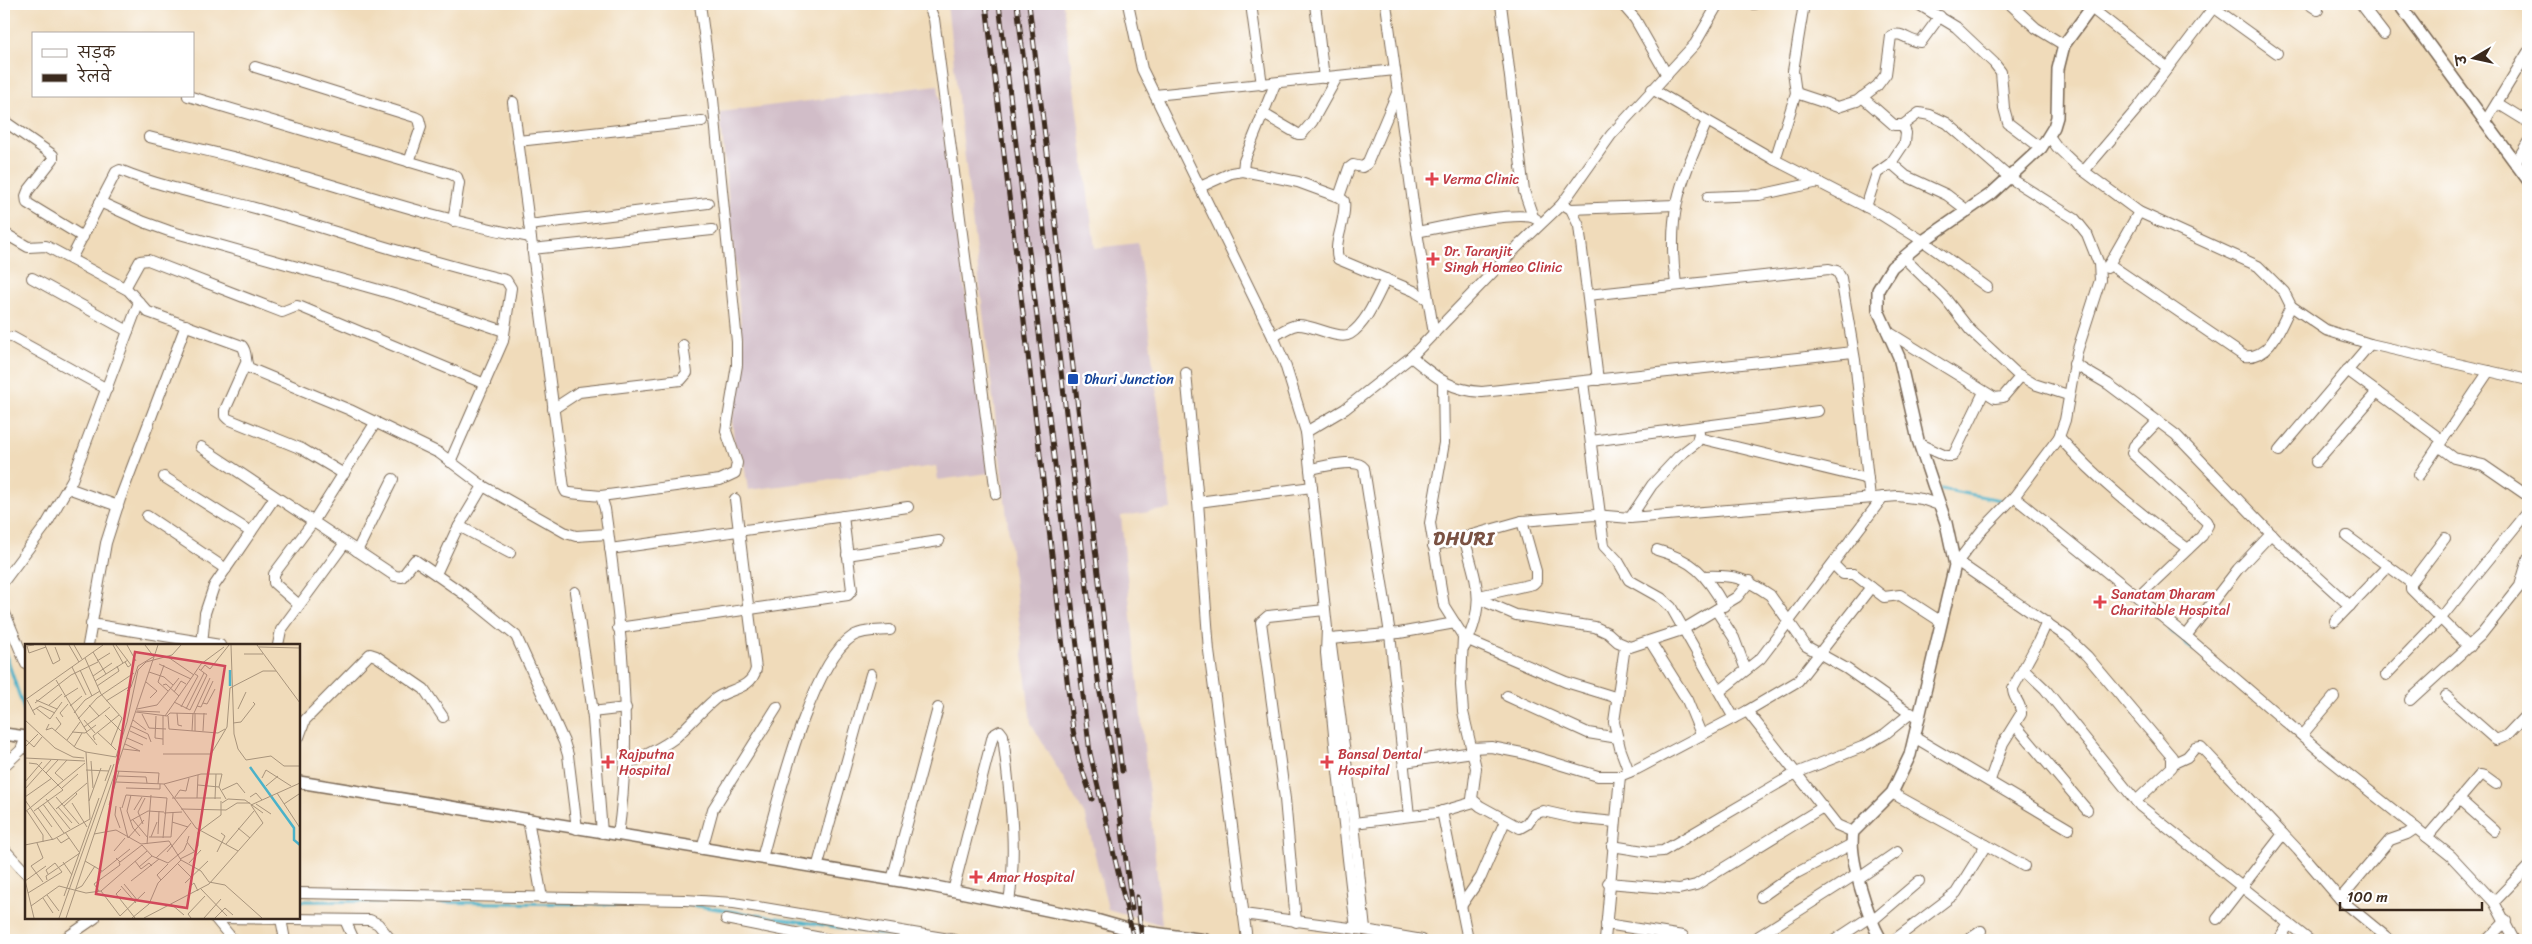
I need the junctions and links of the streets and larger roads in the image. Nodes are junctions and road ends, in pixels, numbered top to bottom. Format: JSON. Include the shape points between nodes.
{"nodes":[{"id":1,"x":700,"y":4,"type":"edge"},
{"id":2,"x":928,"y":4,"type":"edge"},
{"id":3,"x":1128,"y":4,"type":"edge"},
{"id":4,"x":1251,"y":4,"type":"edge"},
{"id":5,"x":1315,"y":4,"type":"edge"},
{"id":6,"x":1386,"y":4,"type":"edge"},
{"id":7,"x":1501,"y":4,"type":"edge"},
{"id":8,"x":1622,"y":4,"type":"edge"},
{"id":9,"x":1718,"y":4,"type":"edge"},
{"id":10,"x":1742,"y":4,"type":"edge"},
{"id":11,"x":1755,"y":4,"type":"edge"},
{"id":12,"x":1804,"y":4,"type":"edge"},
{"id":13,"x":1808,"y":4,"type":"edge"},
{"id":14,"x":1819,"y":4,"type":"edge"},
{"id":15,"x":1918,"y":4,"type":"edge"},
{"id":16,"x":2010,"y":4,"type":"edge"},
{"id":17,"x":2361,"y":4,"type":"edge"},
{"id":18,"x":2399,"y":4,"type":"edge"},
{"id":19,"x":2093,"y":6,"type":"edge"},
{"id":20,"x":2211,"y":6,"type":"edge"},
{"id":21,"x":1940,"y":16,"type":"junction"},
{"id":22,"x":2384,"y":34,"type":"dead end"},
{"id":23,"x":2064,"y":45,"type":"junction"},
{"id":24,"x":2528,"y":52,"type":"edge"},
{"id":25,"x":2277,"y":53,"type":"dead end"},
{"id":26,"x":255,"y":67,"type":"dead end"},
{"id":27,"x":2168,"y":68,"type":"junction"},
{"id":28,"x":1395,"y":70,"type":"junction"},
{"id":29,"x":1667,"y":75,"type":"junction"},
{"id":30,"x":1336,"y":77,"type":"junction"},
{"id":31,"x":1324,"y":78,"type":"junction"},
{"id":32,"x":1274,"y":84,"type":"junction"},
{"id":33,"x":1262,"y":85,"type":"junction"},
{"id":34,"x":1652,"y":88,"type":"junction"},
{"id":35,"x":1397,"y":92,"type":"junction"},
{"id":36,"x":1796,"y":93,"type":"junction"},
{"id":37,"x":1155,"y":95,"type":"junction"},
{"id":38,"x":1862,"y":97,"type":"junction"},
{"id":39,"x":195,"y":98,"type":"edge"},
{"id":40,"x":513,"y":102,"type":"dead end"},
{"id":41,"x":2497,"y":103,"type":"junction"},
{"id":42,"x":1262,"y":114,"type":"junction"},
{"id":43,"x":4,"y":120,"type":"edge"},
{"id":44,"x":702,"y":121,"type":"dead end"},
{"id":45,"x":1707,"y":121,"type":"junction"},
{"id":46,"x":2486,"y":122,"type":"junction"},
{"id":47,"x":2528,"y":122,"type":"edge"},
{"id":48,"x":1903,"y":125,"type":"junction"},
{"id":49,"x":150,"y":136,"type":"dead end"},
{"id":50,"x":2049,"y":136,"type":"junction"},
{"id":51,"x":518,"y":141,"type":"junction"},
{"id":52,"x":2528,"y":142,"type":"edge"},
{"id":53,"x":2041,"y":148,"type":"junction"},
{"id":54,"x":1775,"y":160,"type":"junction"},
{"id":55,"x":409,"y":162,"type":"junction"},
{"id":56,"x":2516,"y":162,"type":"junction"},
{"id":57,"x":1891,"y":163,"type":"junction"},
{"id":58,"x":1243,"y":171,"type":"junction"},
{"id":59,"x":2084,"y":171,"type":"junction"},
{"id":60,"x":2010,"y":178,"type":"junction"},
{"id":61,"x":2528,"y":180,"type":"edge"},
{"id":62,"x":1819,"y":182,"type":"junction"},
{"id":63,"x":1200,"y":187,"type":"junction"},
{"id":64,"x":1339,"y":197,"type":"junction"},
{"id":65,"x":1708,"y":197,"type":"dead end"},
{"id":66,"x":100,"y":202,"type":"junction"},
{"id":67,"x":708,"y":203,"type":"dead end"},
{"id":68,"x":1675,"y":205,"type":"junction"},
{"id":69,"x":1566,"y":207,"type":"junction"},
{"id":70,"x":1866,"y":207,"type":"junction"},
{"id":71,"x":1968,"y":211,"type":"junction"},
{"id":72,"x":2139,"y":212,"type":"junction"},
{"id":73,"x":1537,"y":220,"type":"junction"},
{"id":74,"x":453,"y":221,"type":"junction"},
{"id":75,"x":529,"y":224,"type":"junction"},
{"id":76,"x":712,"y":230,"type":"dead end"},
{"id":77,"x":1417,"y":232,"type":"junction"},
{"id":78,"x":4,"y":233,"type":"edge"},
{"id":79,"x":83,"y":236,"type":"junction"},
{"id":80,"x":530,"y":237,"type":"junction"},
{"id":81,"x":1924,"y":242,"type":"junction"},
{"id":82,"x":532,"y":249,"type":"junction"},
{"id":83,"x":1904,"y":258,"type":"junction"},
{"id":84,"x":71,"y":259,"type":"junction"},
{"id":85,"x":2109,"y":264,"type":"junction"},
{"id":86,"x":32,"y":278,"type":"dead end"},
{"id":87,"x":1386,"y":279,"type":"junction"},
{"id":88,"x":2100,"y":280,"type":"junction"},
{"id":89,"x":1676,"y":284,"type":"junction"},
{"id":90,"x":125,"y":288,"type":"junction"},
{"id":91,"x":1988,"y":288,"type":"dead end"},
{"id":92,"x":1588,"y":294,"type":"junction"},
{"id":93,"x":1427,"y":298,"type":"junction"},
{"id":94,"x":139,"y":302,"type":"junction"},
{"id":95,"x":2291,"y":306,"type":"junction"},
{"id":96,"x":186,"y":325,"type":"junction"},
{"id":97,"x":1886,"y":330,"type":"junction"},
{"id":98,"x":128,"y":331,"type":"junction"},
{"id":99,"x":504,"y":331,"type":"junction"},
{"id":100,"x":1434,"y":334,"type":"junction"},
{"id":101,"x":12,"y":336,"type":"dead end"},
{"id":102,"x":1272,"y":337,"type":"junction"},
{"id":103,"x":2370,"y":344,"type":"junction"},
{"id":104,"x":684,"y":345,"type":"dead end"},
{"id":105,"x":1853,"y":352,"type":"junction"},
{"id":106,"x":1411,"y":357,"type":"junction"},
{"id":107,"x":246,"y":364,"type":"junction"},
{"id":108,"x":2074,"y":364,"type":"junction"},
{"id":109,"x":2347,"y":370,"type":"junction"},
{"id":110,"x":2489,"y":371,"type":"junction"},
{"id":111,"x":1186,"y":373,"type":"dead end"},
{"id":112,"x":2021,"y":376,"type":"junction"},
{"id":113,"x":1598,"y":380,"type":"junction"},
{"id":114,"x":2528,"y":380,"type":"edge"},
{"id":115,"x":1443,"y":382,"type":"junction"},
{"id":116,"x":1583,"y":382,"type":"junction"},
{"id":117,"x":485,"y":384,"type":"junction"},
{"id":118,"x":107,"y":389,"type":"junction"},
{"id":119,"x":1984,"y":392,"type":"junction"},
{"id":120,"x":2377,"y":392,"type":"junction"},
{"id":121,"x":2068,"y":395,"type":"junction"},
{"id":122,"x":553,"y":409,"type":"junction"},
{"id":123,"x":1818,"y":411,"type":"dead end"},
{"id":124,"x":2158,"y":421,"type":"junction"},
{"id":125,"x":376,"y":422,"type":"junction"},
{"id":126,"x":1306,"y":432,"type":"junction"},
{"id":127,"x":1698,"y":433,"type":"junction"},
{"id":128,"x":2059,"y":437,"type":"junction"},
{"id":129,"x":1592,"y":441,"type":"junction"},
{"id":130,"x":2440,"y":443,"type":"junction"},
{"id":131,"x":1919,"y":444,"type":"junction"},
{"id":132,"x":201,"y":448,"type":"dead end"},
{"id":133,"x":2279,"y":452,"type":"dead end"},
{"id":134,"x":450,"y":462,"type":"junction"},
{"id":135,"x":2316,"y":462,"type":"dead end"},
{"id":136,"x":1310,"y":469,"type":"junction"},
{"id":137,"x":344,"y":474,"type":"junction"},
{"id":138,"x":2419,"y":475,"type":"dead end"},
{"id":139,"x":164,"y":477,"type":"dead end"},
{"id":140,"x":1868,"y":478,"type":"junction"},
{"id":141,"x":392,"y":479,"type":"dead end"},
{"id":142,"x":483,"y":486,"type":"junction"},
{"id":143,"x":1312,"y":487,"type":"junction"},
{"id":144,"x":68,"y":488,"type":"junction"},
{"id":145,"x":996,"y":494,"type":"dead end"},
{"id":146,"x":601,"y":496,"type":"junction"},
{"id":147,"x":2528,"y":496,"type":"edge"},
{"id":148,"x":275,"y":497,"type":"junction"},
{"id":149,"x":1883,"y":497,"type":"junction"},
{"id":150,"x":2014,"y":497,"type":"junction"},
{"id":151,"x":1870,"y":498,"type":"junction"},
{"id":152,"x":735,"y":499,"type":"dead end"},
{"id":153,"x":1198,"y":502,"type":"junction"},
{"id":154,"x":1939,"y":505,"type":"junction"},
{"id":155,"x":118,"y":506,"type":"junction"},
{"id":156,"x":908,"y":507,"type":"dead end"},
{"id":157,"x":2528,"y":512,"type":"edge"},
{"id":158,"x":1601,"y":515,"type":"junction"},
{"id":159,"x":147,"y":516,"type":"dead end"},
{"id":160,"x":843,"y":516,"type":"junction"},
{"id":161,"x":1630,"y":518,"type":"junction"},
{"id":162,"x":1522,"y":521,"type":"junction"},
{"id":163,"x":313,"y":522,"type":"junction"},
{"id":164,"x":459,"y":526,"type":"junction"},
{"id":165,"x":740,"y":531,"type":"junction"},
{"id":166,"x":251,"y":532,"type":"junction"},
{"id":167,"x":608,"y":534,"type":"junction"},
{"id":168,"x":2271,"y":534,"type":"junction"},
{"id":169,"x":2348,"y":536,"type":"dead end"},
{"id":170,"x":1464,"y":537,"type":"junction"},
{"id":171,"x":2445,"y":538,"type":"dead end"},
{"id":172,"x":939,"y":540,"type":"dead end"},
{"id":173,"x":345,"y":543,"type":"junction"},
{"id":174,"x":1433,"y":546,"type":"junction"},
{"id":175,"x":610,"y":549,"type":"junction"},
{"id":176,"x":2188,"y":549,"type":"junction"},
{"id":177,"x":1657,"y":550,"type":"dead end"},
{"id":178,"x":357,"y":551,"type":"junction"},
{"id":179,"x":510,"y":553,"type":"dead end"},
{"id":180,"x":847,"y":555,"type":"junction"},
{"id":181,"x":2528,"y":559,"type":"edge"},
{"id":182,"x":1833,"y":564,"type":"junction"},
{"id":183,"x":1956,"y":564,"type":"junction"},
{"id":184,"x":2388,"y":566,"type":"junction"},
{"id":185,"x":226,"y":569,"type":"junction"},
{"id":186,"x":436,"y":574,"type":"junction"},
{"id":187,"x":1705,"y":576,"type":"junction"},
{"id":188,"x":4,"y":581,"type":"edge"},
{"id":189,"x":1750,"y":581,"type":"junction"},
{"id":190,"x":2411,"y":583,"type":"junction"},
{"id":191,"x":1871,"y":587,"type":"junction"},
{"id":192,"x":575,"y":592,"type":"dead end"},
{"id":193,"x":2138,"y":597,"type":"junction"},
{"id":194,"x":1479,"y":598,"type":"junction"},
{"id":195,"x":299,"y":605,"type":"junction"},
{"id":196,"x":2350,"y":606,"type":"junction"},
{"id":197,"x":1720,"y":608,"type":"junction"},
{"id":198,"x":748,"y":609,"type":"junction"},
{"id":199,"x":1325,"y":610,"type":"junction"},
{"id":200,"x":4,"y":611,"type":"edge"},
{"id":201,"x":2440,"y":618,"type":"junction"},
{"id":202,"x":1940,"y":621,"type":"junction"},
{"id":203,"x":2335,"y":621,"type":"dead end"},
{"id":204,"x":2047,"y":622,"type":"junction"},
{"id":205,"x":1456,"y":623,"type":"junction"},
{"id":206,"x":91,"y":624,"type":"junction"},
{"id":207,"x":1790,"y":624,"type":"junction"},
{"id":208,"x":618,"y":628,"type":"junction"},
{"id":209,"x":1327,"y":628,"type":"junction"},
{"id":210,"x":890,"y":630,"type":"dead end"},
{"id":211,"x":1682,"y":630,"type":"junction"},
{"id":212,"x":1390,"y":634,"type":"junction"},
{"id":213,"x":2186,"y":636,"type":"junction"},
{"id":214,"x":1330,"y":639,"type":"junction"},
{"id":215,"x":1650,"y":641,"type":"junction"},
{"id":216,"x":88,"y":644,"type":"edge"},
{"id":217,"x":203,"y":644,"type":"edge"},
{"id":218,"x":278,"y":644,"type":"edge"},
{"id":219,"x":1466,"y":644,"type":"junction"},
{"id":220,"x":1625,"y":646,"type":"junction"},
{"id":221,"x":2468,"y":647,"type":"junction"},
{"id":222,"x":1820,"y":655,"type":"junction"},
{"id":223,"x":25,"y":662,"type":"edge"},
{"id":224,"x":2024,"y":669,"type":"junction"},
{"id":225,"x":1746,"y":670,"type":"junction"},
{"id":226,"x":871,"y":674,"type":"dead end"},
{"id":227,"x":2386,"y":675,"type":"dead end"},
{"id":228,"x":1720,"y":691,"type":"junction"},
{"id":229,"x":1507,"y":696,"type":"dead end"},
{"id":230,"x":2446,"y":696,"type":"dead end"},
{"id":231,"x":2334,"y":697,"type":"dead end"},
{"id":232,"x":1618,"y":698,"type":"junction"},
{"id":233,"x":2410,"y":700,"type":"dead end"},
{"id":234,"x":777,"y":707,"type":"dead end"},
{"id":235,"x":626,"y":708,"type":"junction"},
{"id":236,"x":938,"y":708,"type":"dead end"},
{"id":237,"x":1747,"y":711,"type":"junction"},
{"id":238,"x":592,"y":712,"type":"junction"},
{"id":239,"x":2528,"y":713,"type":"edge"},
{"id":240,"x":1915,"y":716,"type":"junction"},
{"id":241,"x":443,"y":718,"type":"dead end"},
{"id":242,"x":1734,"y":718,"type":"junction"},
{"id":243,"x":2016,"y":725,"type":"junction"},
{"id":244,"x":4,"y":734,"type":"edge"},
{"id":245,"x":300,"y":734,"type":"edge"},
{"id":246,"x":1701,"y":734,"type":"junction"},
{"id":247,"x":2302,"y":735,"type":"junction"},
{"id":248,"x":1914,"y":737,"type":"junction"},
{"id":249,"x":1618,"y":738,"type":"junction"},
{"id":250,"x":25,"y":744,"type":"edge"},
{"id":251,"x":1473,"y":750,"type":"junction"},
{"id":252,"x":1404,"y":762,"type":"junction"},
{"id":253,"x":2174,"y":763,"type":"junction"},
{"id":254,"x":625,"y":764,"type":"junction"},
{"id":255,"x":4,"y":766,"type":"edge"},
{"id":256,"x":1796,"y":773,"type":"junction"},
{"id":257,"x":1624,"y":774,"type":"junction"},
{"id":258,"x":1990,"y":780,"type":"junction"},
{"id":259,"x":300,"y":782,"type":"edge"},
{"id":260,"x":2496,"y":784,"type":"dead end"},
{"id":261,"x":1892,"y":793,"type":"junction"},
{"id":262,"x":2136,"y":800,"type":"junction"},
{"id":263,"x":2459,"y":800,"type":"junction"},
{"id":264,"x":1474,"y":802,"type":"junction"},
{"id":265,"x":1823,"y":807,"type":"junction"},
{"id":266,"x":2088,"y":810,"type":"dead end"},
{"id":267,"x":1442,"y":811,"type":"junction"},
{"id":268,"x":1409,"y":816,"type":"junction"},
{"id":269,"x":528,"y":819,"type":"junction"},
{"id":270,"x":1505,"y":821,"type":"junction"},
{"id":271,"x":1615,"y":822,"type":"junction"},
{"id":272,"x":1354,"y":823,"type":"junction"},
{"id":273,"x":2416,"y":828,"type":"junction"},
{"id":274,"x":577,"y":829,"type":"junction"},
{"id":275,"x":2069,"y":829,"type":"dead end"},
{"id":276,"x":2495,"y":831,"type":"dead end"},
{"id":277,"x":602,"y":832,"type":"junction"},
{"id":278,"x":1853,"y":832,"type":"junction"},
{"id":279,"x":2283,"y":834,"type":"junction"},
{"id":280,"x":618,"y":835,"type":"junction"},
{"id":281,"x":2427,"y":837,"type":"junction"},
{"id":282,"x":1852,"y":844,"type":"junction"},
{"id":283,"x":1986,"y":845,"type":"junction"},
{"id":284,"x":1612,"y":846,"type":"junction"},
{"id":285,"x":4,"y":849,"type":"edge"},
{"id":286,"x":702,"y":849,"type":"junction"},
{"id":287,"x":1897,"y":852,"type":"dead end"},
{"id":288,"x":762,"y":858,"type":"junction"},
{"id":289,"x":2024,"y":866,"type":"dead end"},
{"id":290,"x":2528,"y":867,"type":"edge"},
{"id":291,"x":817,"y":868,"type":"junction"},
{"id":292,"x":25,"y":872,"type":"edge"},
{"id":293,"x":1859,"y":876,"type":"junction"},
{"id":294,"x":892,"y":880,"type":"junction"},
{"id":295,"x":1919,"y":881,"type":"dead end"},
{"id":296,"x":1608,"y":883,"type":"junction"},
{"id":297,"x":2241,"y":886,"type":"junction"},
{"id":298,"x":953,"y":891,"type":"junction"},
{"id":299,"x":300,"y":893,"type":"edge"},
{"id":300,"x":1761,"y":897,"type":"dead end"},
{"id":301,"x":542,"y":898,"type":"junction"},
{"id":302,"x":2340,"y":899,"type":"junction"},
{"id":303,"x":1009,"y":902,"type":"junction"},
{"id":304,"x":2494,"y":902,"type":"junction"},
{"id":305,"x":1461,"y":906,"type":"junction"},
{"id":306,"x":1244,"y":914,"type":"junction"},
{"id":307,"x":93,"y":919,"type":"edge"},
{"id":308,"x":216,"y":919,"type":"edge"},
{"id":309,"x":281,"y":919,"type":"joint"},
{"id":310,"x":1871,"y":919,"type":"junction"},
{"id":311,"x":2217,"y":919,"type":"dead end"},
{"id":312,"x":345,"y":920,"type":"junction"},
{"id":313,"x":726,"y":920,"type":"dead end"},
{"id":314,"x":2506,"y":921,"type":"junction"},
{"id":315,"x":1296,"y":922,"type":"junction"},
{"id":316,"x":1606,"y":924,"type":"junction"},
{"id":317,"x":2289,"y":924,"type":"junction"},
{"id":318,"x":1360,"y":929,"type":"junction"},
{"id":319,"x":1981,"y":931,"type":"dead end"},
{"id":320,"x":1683,"y":936,"type":"dead end"},
{"id":321,"x":1759,"y":936,"type":"dead end"},
{"id":322,"x":63,"y":940,"type":"edge"},
{"id":323,"x":233,"y":940,"type":"edge"},
{"id":324,"x":285,"y":940,"type":"edge"},
{"id":325,"x":354,"y":940,"type":"edge"},
{"id":326,"x":391,"y":940,"type":"edge"},
{"id":327,"x":832,"y":940,"type":"edge"},
{"id":328,"x":955,"y":940,"type":"edge"},
{"id":329,"x":1205,"y":940,"type":"edge"},
{"id":330,"x":1247,"y":940,"type":"edge"},
{"id":331,"x":1422,"y":940,"type":"edge"},
{"id":332,"x":1468,"y":940,"type":"edge"},
{"id":333,"x":1604,"y":940,"type":"edge"},
{"id":334,"x":1835,"y":940,"type":"edge"},
{"id":335,"x":1881,"y":940,"type":"edge"},
{"id":336,"x":1894,"y":940,"type":"edge"},
{"id":337,"x":1968,"y":940,"type":"edge"},
{"id":338,"x":2279,"y":940,"type":"edge"},
{"id":339,"x":2309,"y":940,"type":"edge"},
{"id":340,"x":2390,"y":940,"type":"edge"},
{"id":341,"x":2487,"y":940,"type":"edge"},
{"id":342,"x":2514,"y":940,"type":"edge"}],
"edges":[{"from":1,"to":146,"type":"street","via":[[714,99],[736,342],[737,365],[726,431],[737,463],[735,473],[720,480]]},
{"from":2,"to":145,"type":"street","via":[[934,19]]},
{"from":3,"to":37,"type":"street","via":[[1137,54]]},
{"from":4,"to":33,"type":"street"},
{"from":5,"to":31,"type":"street"},
{"from":6,"to":28,"type":"street"},
{"from":7,"to":73,"type":"street","via":[[1524,191]]},
{"from":8,"to":29,"type":"street","via":[[1636,19]]},
{"from":9,"to":29,"type":"street","via":[[1695,44]]},
{"from":10,"to":11,"type":"street"},
{"from":12,"to":36,"type":"street","via":[[1793,71]]},
{"from":13,"to":14,"type":"street"},
{"from":15,"to":21,"type":"street"},
{"from":16,"to":23,"type":"street","via":[[2036,28]]},
{"from":17,"to":22,"type":"street"},
{"from":18,"to":46,"type":"street"},
{"from":19,"to":23,"type":"street"},
{"from":19,"to":27,"type":"street"},
{"from":20,"to":25,"type":"street"},
{"from":20,"to":27,"type":"street"},
{"from":21,"to":38,"type":"street","via":[[1922,42],[1895,34],[1891,36],[1886,74]]},
{"from":21,"to":53,"type":"street","via":[[1998,68],[2008,123]]},
{"from":23,"to":50,"type":"street","via":[[2058,69],[2057,117]]},
{"from":24,"to":41,"type":"street"},
{"from":26,"to":55,"type":"street","via":[[419,119],[421,127]]},
{"from":27,"to":59,"type":"street"},
{"from":28,"to":30,"type":"street"},
{"from":28,"to":35,"type":"street"},
{"from":29,"to":34,"type":"street"},
{"from":30,"to":31,"type":"street"},
{"from":30,"to":42,"type":"street","via":[[1302,134]]},
{"from":31,"to":32,"type":"street"},
{"from":32,"to":33,"type":"street"},
{"from":32,"to":42,"type":"street"},
{"from":33,"to":37,"type":"street"},
{"from":34,"to":45,"type":"street"},
{"from":34,"to":69,"type":"street","via":[[1603,145]]},
{"from":35,"to":64,"type":"street","via":[[1367,164],[1349,168]]},
{"from":35,"to":77,"type":"street"},
{"from":36,"to":38,"type":"street","via":[[1838,107]]},
{"from":36,"to":54,"type":"street"},
{"from":37,"to":63,"type":"street"},
{"from":38,"to":48,"type":"street","via":[[1894,125]]},
{"from":39,"to":55,"type":"street"},
{"from":40,"to":51,"type":"street"},
{"from":41,"to":46,"type":"street"},
{"from":41,"to":47,"type":"street"},
{"from":42,"to":58,"type":"street"},
{"from":43,"to":79,"type":"street","via":[[53,155],[26,196],[27,203]]},
{"from":44,"to":51,"type":"street"},
{"from":45,"to":54,"type":"street"},
{"from":45,"to":68,"type":"street"},
{"from":46,"to":56,"type":"street"},
{"from":48,"to":57,"type":"street","via":[[1906,138]]},
{"from":48,"to":60,"type":"street","via":[[1919,113],[1937,118]]},
{"from":49,"to":74,"type":"street"},
{"from":50,"to":53,"type":"street"},
{"from":50,"to":59,"type":"street"},
{"from":51,"to":75,"type":"street"},
{"from":52,"to":56,"type":"street"},
{"from":53,"to":60,"type":"street"},
{"from":54,"to":62,"type":"street"},
{"from":55,"to":74,"type":"street","via":[[457,177],[459,183]]},
{"from":56,"to":61,"type":"street"},
{"from":57,"to":70,"type":"street","via":[[1877,174]]},
{"from":57,"to":71,"type":"street","via":[[1906,176],[1947,195]]},
{"from":58,"to":63,"type":"street"},
{"from":58,"to":64,"type":"street","via":[[1298,182]]},
{"from":59,"to":72,"type":"street"},
{"from":60,"to":71,"type":"street"},
{"from":60,"to":88,"type":"street","via":[[2081,224],[2094,248]]},
{"from":62,"to":65,"type":"street","via":[[1758,195]]},
{"from":62,"to":70,"type":"street"},
{"from":63,"to":102,"type":"street"},
{"from":64,"to":87,"type":"street","via":[[1344,201],[1344,211],[1338,259]]},
{"from":66,"to":79,"type":"street"},
{"from":66,"to":99,"type":"street","via":[[160,228],[404,297]]},
{"from":66,"to":99,"type":"street","via":[[120,170],[150,182],[255,208],[437,264],[506,280],[511,288]]},
{"from":67,"to":75,"type":"street"},
{"from":68,"to":69,"type":"street"},
{"from":68,"to":89,"type":"street","via":[[1672,250]]},
{"from":69,"to":73,"type":"street"},
{"from":69,"to":92,"type":"street","via":[[1579,226]]},
{"from":70,"to":81,"type":"street"},
{"from":71,"to":81,"type":"street"},
{"from":72,"to":85,"type":"street"},
{"from":72,"to":95,"type":"street","via":[[2258,266],[2284,292]]},
{"from":73,"to":77,"type":"street","via":[[1497,218]]},
{"from":73,"to":100,"type":"street"},
{"from":74,"to":80,"type":"street"},
{"from":75,"to":80,"type":"street"},
{"from":76,"to":82,"type":"street"},
{"from":77,"to":93,"type":"street"},
{"from":78,"to":84,"type":"street","via":[[28,247],[46,246]]},
{"from":79,"to":84,"type":"street"},
{"from":80,"to":82,"type":"street"},
{"from":81,"to":83,"type":"street"},
{"from":81,"to":91,"type":"street"},
{"from":82,"to":122,"type":"street"},
{"from":83,"to":97,"type":"street","via":[[1892,267],[1878,290],[1878,310]]},
{"from":83,"to":112,"type":"street","via":[[1945,298],[1970,330]]},
{"from":84,"to":90,"type":"street"},
{"from":85,"to":88,"type":"street"},
{"from":85,"to":95,"type":"street","via":[[2244,356],[2264,352]]},
{"from":86,"to":98,"type":"street"},
{"from":87,"to":93,"type":"street"},
{"from":87,"to":102,"type":"street","via":[[1368,312],[1351,334],[1342,336],[1298,325]]},
{"from":88,"to":108,"type":"street"},
{"from":89,"to":92,"type":"street"},
{"from":89,"to":105,"type":"street","via":[[1834,269],[1841,278]]},
{"from":90,"to":94,"type":"street"},
{"from":90,"to":117,"type":"street","via":[[140,261],[148,260],[282,312],[300,307]]},
{"from":92,"to":113,"type":"street"},
{"from":93,"to":100,"type":"street"},
{"from":94,"to":96,"type":"street","via":[[148,312]]},
{"from":94,"to":98,"type":"street"},
{"from":95,"to":103,"type":"street","via":[[2326,330]]},
{"from":96,"to":107,"type":"street","via":[[242,346],[247,354]]},
{"from":96,"to":155,"type":"street"},
{"from":97,"to":119,"type":"street"},
{"from":97,"to":131,"type":"street","via":[[1906,380]]},
{"from":98,"to":118,"type":"street"},
{"from":99,"to":117,"type":"street"},
{"from":100,"to":106,"type":"street"},
{"from":101,"to":118,"type":"street"},
{"from":102,"to":126,"type":"street","via":[[1285,364]]},
{"from":103,"to":109,"type":"street"},
{"from":103,"to":110,"type":"street"},
{"from":104,"to":122,"type":"street","via":[[687,373],[681,380],[579,392]]},
{"from":105,"to":113,"type":"street"},
{"from":105,"to":140,"type":"street"},
{"from":106,"to":115,"type":"street"},
{"from":106,"to":126,"type":"street","via":[[1345,408]]},
{"from":107,"to":125,"type":"street"},
{"from":107,"to":137,"type":"street","via":[[225,410],[228,420],[302,449]]},
{"from":108,"to":121,"type":"street"},
{"from":108,"to":124,"type":"street","via":[[2108,384]]},
{"from":109,"to":120,"type":"street"},
{"from":109,"to":133,"type":"street"},
{"from":110,"to":114,"type":"street"},
{"from":110,"to":130,"type":"street"},
{"from":111,"to":153,"type":"street"},
{"from":112,"to":119,"type":"street","via":[[2003,397],[1995,398]]},
{"from":112,"to":121,"type":"street","via":[[2034,384]]},
{"from":113,"to":116,"type":"street"},
{"from":115,"to":116,"type":"street","via":[[1457,389],[1482,392]]},
{"from":115,"to":174,"type":"street","via":[[1444,443],[1430,512]]},
{"from":116,"to":129,"type":"street"},
{"from":117,"to":134,"type":"street"},
{"from":118,"to":144,"type":"street"},
{"from":119,"to":131,"type":"street","via":[[1953,456]]},
{"from":120,"to":130,"type":"street"},
{"from":120,"to":135,"type":"street"},
{"from":121,"to":128,"type":"street"},
{"from":122,"to":146,"type":"street","via":[[566,492]]},
{"from":123,"to":127,"type":"street"},
{"from":124,"to":168,"type":"street","via":[[2176,435]]},
{"from":124,"to":176,"type":"street","via":[[2132,453],[2206,521],[2206,530]]},
{"from":125,"to":134,"type":"street","via":[[439,453]]},
{"from":125,"to":137,"type":"street"},
{"from":126,"to":136,"type":"street"},
{"from":127,"to":129,"type":"street"},
{"from":127,"to":140,"type":"street"},
{"from":127,"to":161,"type":"street","via":[[1694,445],[1652,484]]},
{"from":128,"to":150,"type":"street"},
{"from":128,"to":176,"type":"street","via":[[2108,485]]},
{"from":129,"to":158,"type":"street"},
{"from":130,"to":138,"type":"street"},
{"from":130,"to":147,"type":"street","via":[[2454,458],[2483,464]]},
{"from":131,"to":154,"type":"street"},
{"from":132,"to":148,"type":"street"},
{"from":134,"to":142,"type":"street"},
{"from":136,"to":143,"type":"street"},
{"from":136,"to":212,"type":"street","via":[[1354,462],[1364,468]]},
{"from":137,"to":163,"type":"street"},
{"from":139,"to":166,"type":"street"},
{"from":140,"to":151,"type":"street"},
{"from":141,"to":178,"type":"street"},
{"from":142,"to":164,"type":"street"},
{"from":142,"to":167,"type":"street","via":[[566,533],[576,536]]},
{"from":143,"to":153,"type":"street"},
{"from":143,"to":199,"type":"street"},
{"from":144,"to":155,"type":"street"},
{"from":144,"to":188,"type":"street","via":[[46,525]]},
{"from":146,"to":167,"type":"street"},
{"from":148,"to":163,"type":"street"},
{"from":148,"to":166,"type":"street"},
{"from":149,"to":151,"type":"street"},
{"from":149,"to":154,"type":"street","via":[[1912,497]]},
{"from":149,"to":182,"type":"street"},
{"from":150,"to":183,"type":"street","via":[[1983,528]]},
{"from":150,"to":193,"type":"street"},
{"from":151,"to":161,"type":"street"},
{"from":152,"to":165,"type":"street"},
{"from":153,"to":306,"type":"street","via":[[1209,651]]},
{"from":154,"to":183,"type":"street"},
{"from":155,"to":206,"type":"street","via":[[102,559]]},
{"from":156,"to":160,"type":"street"},
{"from":157,"to":201,"type":"street"},
{"from":158,"to":161,"type":"street"},
{"from":158,"to":162,"type":"street"},
{"from":158,"to":211,"type":"street","via":[[1607,550],[1629,580],[1668,603]]},
{"from":159,"to":185,"type":"street"},
{"from":160,"to":165,"type":"street"},
{"from":160,"to":180,"type":"street"},
{"from":162,"to":170,"type":"street"},
{"from":162,"to":194,"type":"street","via":[[1536,581]]},
{"from":163,"to":173,"type":"street"},
{"from":163,"to":195,"type":"street","via":[[274,574],[274,583]]},
{"from":164,"to":179,"type":"street"},
{"from":164,"to":186,"type":"street"},
{"from":165,"to":175,"type":"street"},
{"from":165,"to":198,"type":"street"},
{"from":166,"to":185,"type":"street"},
{"from":167,"to":175,"type":"street"},
{"from":168,"to":196,"type":"street"},
{"from":168,"to":213,"type":"street"},
{"from":169,"to":184,"type":"street"},
{"from":170,"to":174,"type":"street"},
{"from":170,"to":194,"type":"street"},
{"from":171,"to":190,"type":"street"},
{"from":172,"to":180,"type":"street"},
{"from":173,"to":178,"type":"street"},
{"from":173,"to":195,"type":"street"},
{"from":174,"to":205,"type":"street","via":[[1444,606]]},
{"from":175,"to":208,"type":"street"},
{"from":176,"to":193,"type":"street"},
{"from":177,"to":187,"type":"street","via":[[1686,561]]},
{"from":178,"to":186,"type":"street","via":[[399,578],[415,560]]},
{"from":180,"to":198,"type":"street","via":[[852,590],[848,595]]},
{"from":181,"to":221,"type":"street","via":[[2520,586]]},
{"from":182,"to":191,"type":"street","via":[[1843,574],[1854,574]]},
{"from":182,"to":207,"type":"street"},
{"from":183,"to":202,"type":"street"},
{"from":183,"to":204,"type":"street"},
{"from":184,"to":190,"type":"street"},
{"from":184,"to":196,"type":"street"},
{"from":185,"to":217,"type":"street","via":[[208,601]]},
{"from":186,"to":274,"type":"street","via":[[516,636],[564,742]]},
{"from":187,"to":189,"type":"street","via":[[1738,576]]},
{"from":187,"to":197,"type":"street"},
{"from":189,"to":197,"type":"street","via":[[1737,597]]},
{"from":189,"to":207,"type":"street","via":[[1770,595]]},
{"from":190,"to":201,"type":"street","via":[[2412,591]]},
{"from":191,"to":202,"type":"street","via":[[1886,598],[1900,595]]},
{"from":191,"to":222,"type":"street"},
{"from":192,"to":238,"type":"street"},
{"from":193,"to":213,"type":"street"},
{"from":194,"to":219,"type":"street","via":[[1478,612]]},
{"from":194,"to":220,"type":"street","via":[[1516,615],[1596,627]]},
{"from":195,"to":218,"type":"street","via":[[281,630]]},
{"from":196,"to":203,"type":"street"},
{"from":197,"to":211,"type":"street"},
{"from":197,"to":225,"type":"street"},
{"from":198,"to":208,"type":"street"},
{"from":198,"to":254,"type":"street","via":[[756,669],[754,676],[741,688],[714,700],[658,749]]},
{"from":199,"to":209,"type":"street"},
{"from":199,"to":315,"type":"street","via":[[1268,616],[1261,622],[1285,799]]},
{"from":200,"to":223,"type":"street"},
{"from":201,"to":221,"type":"street"},
{"from":201,"to":227,"type":"street"},
{"from":202,"to":240,"type":"street"},
{"from":204,"to":224,"type":"street"},
{"from":204,"to":253,"type":"street","via":[[2087,656]]},
{"from":205,"to":212,"type":"street"},
{"from":205,"to":219,"type":"street"},
{"from":206,"to":216,"type":"street"},
{"from":206,"to":217,"type":"street"},
{"from":207,"to":222,"type":"street","via":[[1806,646]]},
{"from":207,"to":225,"type":"street","via":[[1762,658]]},
{"from":208,"to":235,"type":"street"},
{"from":209,"to":214,"type":"street"},
{"from":209,"to":318,"type":"street","via":[[1326,652],[1335,745]]},
{"from":210,"to":288,"type":"street","via":[[854,636],[832,658],[820,679],[793,749]]},
{"from":211,"to":215,"type":"street"},
{"from":211,"to":228,"type":"street"},
{"from":212,"to":214,"type":"street"},
{"from":212,"to":252,"type":"street"},
{"from":213,"to":247,"type":"street"},
{"from":214,"to":272,"type":"street"},
{"from":215,"to":220,"type":"street"},
{"from":215,"to":246,"type":"street","via":[[1687,700]]},
{"from":219,"to":232,"type":"street"},
{"from":219,"to":251,"type":"street","via":[[1461,685],[1463,712]]},
{"from":220,"to":232,"type":"street"},
{"from":221,"to":233,"type":"street"},
{"from":222,"to":237,"type":"street","via":[[1798,680]]},
{"from":222,"to":240,"type":"street"},
{"from":224,"to":243,"type":"street","via":[[2012,694],[2021,709]]},
{"from":224,"to":262,"type":"street","via":[[2045,689]]},
{"from":225,"to":228,"type":"street"},
{"from":226,"to":291,"type":"street"},
{"from":228,"to":242,"type":"street"},
{"from":229,"to":249,"type":"street","via":[[1588,733]]},
{"from":230,"to":239,"type":"street","via":[[2496,740],[2506,736]]},
{"from":231,"to":247,"type":"street"},
{"from":232,"to":249,"type":"street","via":[[1614,722]]},
{"from":234,"to":286,"type":"street","via":[[713,809]]},
{"from":235,"to":238,"type":"street"},
{"from":235,"to":254,"type":"street"},
{"from":236,"to":294,"type":"street"},
{"from":237,"to":242,"type":"street"},
{"from":237,"to":256,"type":"street"},
{"from":238,"to":277,"type":"street"},
{"from":240,"to":248,"type":"street"},
{"from":240,"to":256,"type":"street","via":[[1862,746]]},
{"from":241,"to":245,"type":"street","via":[[424,689],[370,654],[305,720]]},
{"from":242,"to":246,"type":"street"},
{"from":243,"to":258,"type":"street","via":[[2003,743]]},
{"from":243,"to":266,"type":"street"},
{"from":244,"to":250,"type":"street"},
{"from":246,"to":257,"type":"street"},
{"from":247,"to":273,"type":"street"},
{"from":248,"to":258,"type":"street"},
{"from":248,"to":261,"type":"street","via":[[1904,773]]},
{"from":249,"to":257,"type":"street"},
{"from":250,"to":255,"type":"street"},
{"from":251,"to":252,"type":"street"},
{"from":251,"to":257,"type":"street","via":[[1491,747],[1522,753],[1598,776]]},
{"from":251,"to":264,"type":"street","via":[[1476,768]]},
{"from":252,"to":268,"type":"street"},
{"from":253,"to":262,"type":"street"},
{"from":253,"to":279,"type":"street","via":[[2187,757],[2194,748],[2201,747]]},
{"from":254,"to":280,"type":"street"},
{"from":256,"to":265,"type":"street"},
{"from":256,"to":284,"type":"street","via":[[1663,851]]},
{"from":257,"to":271,"type":"street"},
{"from":258,"to":275,"type":"street"},
{"from":259,"to":269,"type":"street"},
{"from":260,"to":263,"type":"street","via":[[2480,775]]},
{"from":261,"to":278,"type":"street"},
{"from":261,"to":283,"type":"street"},
{"from":262,"to":297,"type":"street","via":[[2148,814]]},
{"from":263,"to":276,"type":"street"},
{"from":263,"to":281,"type":"street"},
{"from":264,"to":267,"type":"street"},
{"from":264,"to":270,"type":"street"},
{"from":265,"to":278,"type":"street","via":[[1841,829]]},
{"from":265,"to":296,"type":"street","via":[[1696,885],[1678,889]]},
{"from":267,"to":268,"type":"street"},
{"from":267,"to":305,"type":"street"},
{"from":268,"to":272,"type":"street"},
{"from":269,"to":274,"type":"street"},
{"from":269,"to":301,"type":"street"},
{"from":270,"to":271,"type":"street","via":[[1524,828],[1534,814],[1543,811]]},
{"from":270,"to":305,"type":"street","via":[[1481,877]]},
{"from":271,"to":284,"type":"street"},
{"from":272,"to":318,"type":"street"},
{"from":273,"to":281,"type":"street"},
{"from":273,"to":302,"type":"street","via":[[2390,840]]},
{"from":274,"to":277,"type":"street"},
{"from":277,"to":280,"type":"street"},
{"from":278,"to":282,"type":"street"},
{"from":279,"to":297,"type":"street"},
{"from":279,"to":302,"type":"street"},
{"from":280,"to":286,"type":"street"},
{"from":281,"to":304,"type":"street","via":[[2456,861]]},
{"from":282,"to":293,"type":"street"},
{"from":282,"to":300,"type":"street","via":[[1791,876]]},
{"from":283,"to":289,"type":"street"},
{"from":283,"to":336,"type":"street","via":[[1956,893]]},
{"from":284,"to":296,"type":"street"},
{"from":285,"to":292,"type":"street"},
{"from":286,"to":288,"type":"street"},
{"from":287,"to":293,"type":"street"},
{"from":288,"to":291,"type":"street"},
{"from":290,"to":304,"type":"street"},
{"from":291,"to":294,"type":"street"},
{"from":293,"to":310,"type":"street"},
{"from":293,"to":321,"type":"street"},
{"from":294,"to":298,"type":"street"},
{"from":295,"to":310,"type":"street"},
{"from":296,"to":316,"type":"street"},
{"from":297,"to":311,"type":"street"},
{"from":297,"to":317,"type":"street"},
{"from":298,"to":303,"type":"street"},
{"from":298,"to":303,"type":"street","via":[[993,735],[1000,731],[1014,841],[1014,872]]},
{"from":299,"to":301,"type":"street"},
{"from":301,"to":328,"type":"street","via":[[734,903]]},
{"from":302,"to":340,"type":"street"},
{"from":303,"to":329,"type":"street","via":[[1131,930]]},
{"from":304,"to":314,"type":"street"},
{"from":305,"to":332,"type":"street"},
{"from":306,"to":315,"type":"street"},
{"from":306,"to":330,"type":"street"},
{"from":307,"to":322,"type":"street"},
{"from":308,"to":323,"type":"street"},
{"from":309,"to":312,"type":"street"},
{"from":309,"to":324,"type":"street"},
{"from":310,"to":334,"type":"street"},
{"from":310,"to":335,"type":"street"},
{"from":312,"to":325,"type":"street"},
{"from":312,"to":326,"type":"street","via":[[374,922]]},
{"from":313,"to":327,"type":"street"},
{"from":314,"to":341,"type":"street"},
{"from":314,"to":342,"type":"street"},
{"from":315,"to":318,"type":"street"},
{"from":316,"to":320,"type":"street"},
{"from":316,"to":333,"type":"street"},
{"from":317,"to":338,"type":"street"},
{"from":317,"to":339,"type":"street"},
{"from":318,"to":331,"type":"street"},
{"from":319,"to":337,"type":"street"}]}
